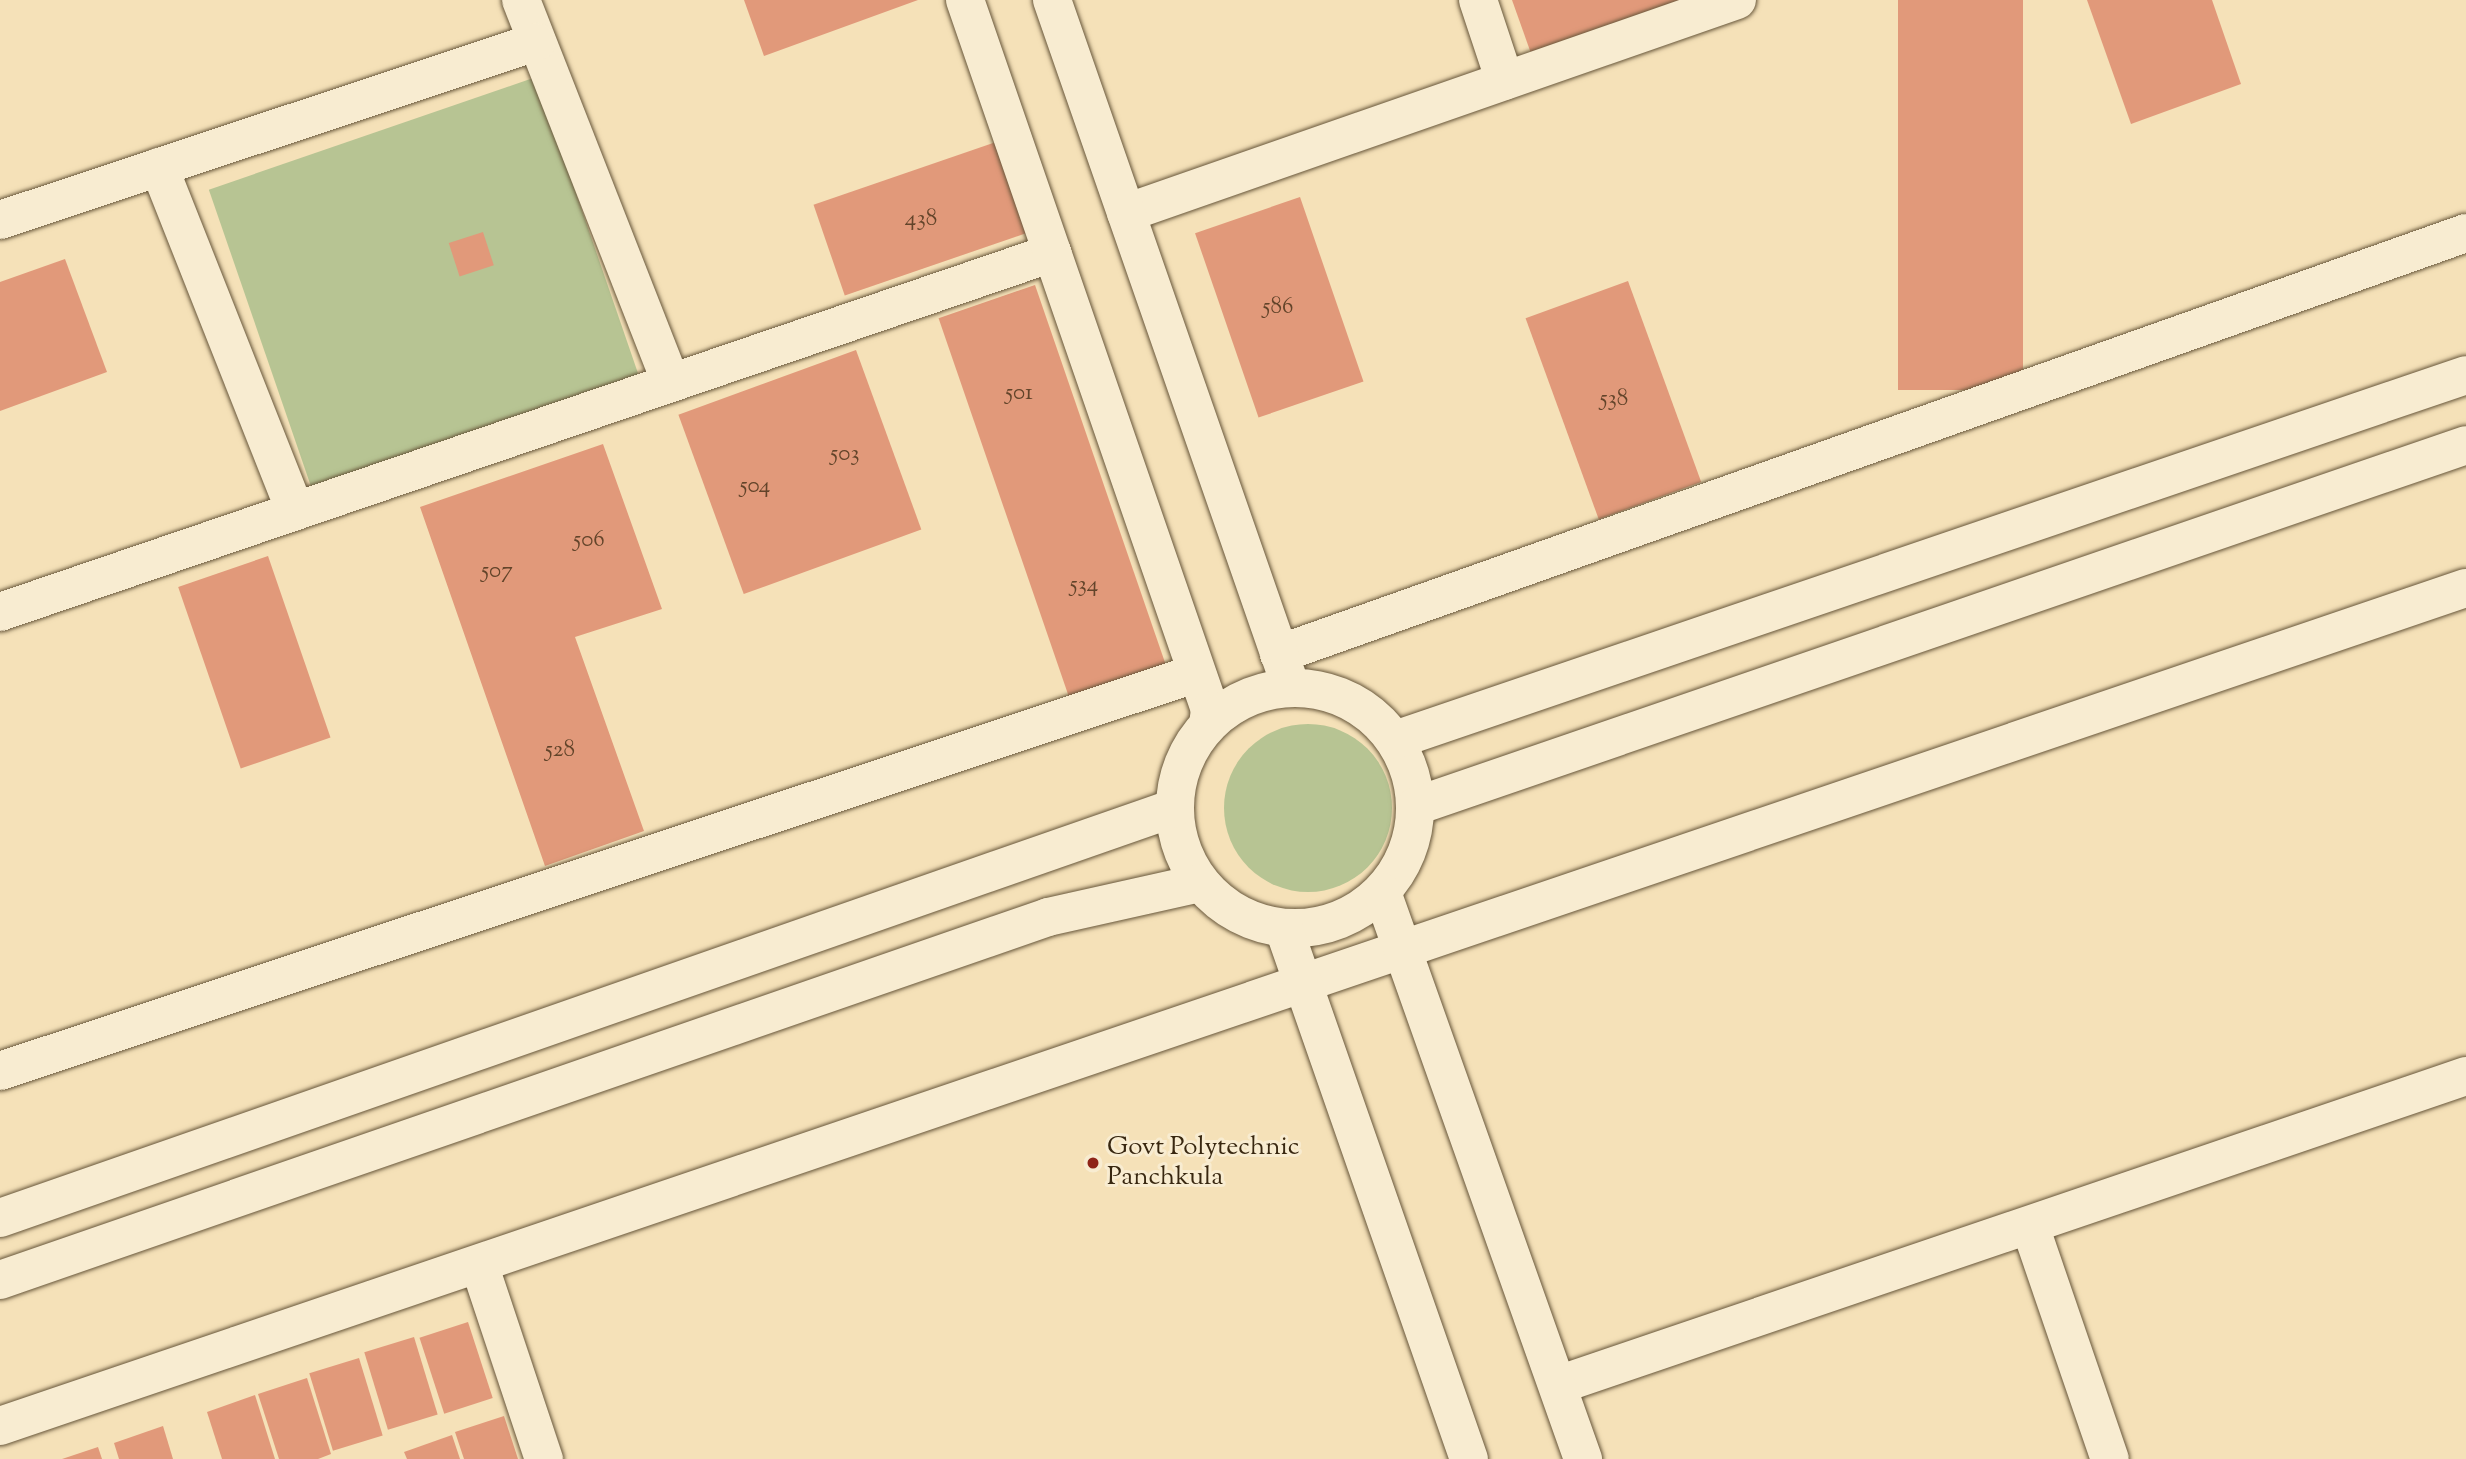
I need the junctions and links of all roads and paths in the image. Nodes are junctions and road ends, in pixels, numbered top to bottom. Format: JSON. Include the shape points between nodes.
{"nodes":[{"id":1,"x":521,"y":0,"type":"edge"},
{"id":2,"x":965,"y":0,"type":"edge"},
{"id":3,"x":1052,"y":0,"type":"edge"},
{"id":4,"x":1478,"y":0,"type":"edge"},
{"id":5,"x":1737,"y":0,"type":"edge"},
{"id":6,"x":536,"y":42,"type":"junction"},
{"id":7,"x":1505,"y":81,"type":"junction"},
{"id":8,"x":159,"y":167,"type":"junction"},
{"id":9,"x":1126,"y":213,"type":"junction"},
{"id":10,"x":0,"y":220,"type":"edge"},
{"id":11,"x":2466,"y":233,"type":"edge"},
{"id":12,"x":1052,"y":253,"type":"junction"},
{"id":13,"x":2466,"y":375,"type":"edge"},
{"id":14,"x":670,"y":381,"type":"junction"},
{"id":15,"x":2466,"y":445,"type":"edge"},
{"id":16,"x":295,"y":511,"type":"junction"},
{"id":17,"x":2466,"y":588,"type":"edge"},
{"id":18,"x":0,"y":612,"type":"edge"},
{"id":19,"x":1285,"y":671,"type":"junction"},
{"id":20,"x":1197,"y":673,"type":"junction"},
{"id":21,"x":1209,"y":724,"type":"junction"},
{"id":22,"x":1395,"y":740,"type":"junction"},
{"id":23,"x":1416,"y":807,"type":"junction"},
{"id":24,"x":1174,"y":808,"type":"junction"},
{"id":25,"x":1200,"y":883,"type":"junction"},
{"id":26,"x":1382,"y":892,"type":"junction"},
{"id":27,"x":1284,"y":929,"type":"junction"},
{"id":28,"x":1404,"y":947,"type":"junction"},
{"id":29,"x":1305,"y":983,"type":"junction"},
{"id":30,"x":0,"y":1071,"type":"edge"},
{"id":31,"x":2466,"y":1076,"type":"edge"},
{"id":32,"x":0,"y":1217,"type":"edge"},
{"id":33,"x":2030,"y":1226,"type":"junction"},
{"id":34,"x":479,"y":1264,"type":"junction"},
{"id":35,"x":0,"y":1280,"type":"edge"},
{"id":36,"x":1558,"y":1385,"type":"junction"},
{"id":37,"x":0,"y":1426,"type":"edge"},
{"id":38,"x":544,"y":1459,"type":"edge"},
{"id":39,"x":1469,"y":1459,"type":"edge"},
{"id":40,"x":1583,"y":1459,"type":"edge"},
{"id":41,"x":2110,"y":1459,"type":"edge"}],
"edges":[{"from":1,"to":6,"type":"street"},
{"from":2,"to":12,"type":"street"},
{"from":3,"to":9,"type":"street"},
{"from":4,"to":7,"type":"street"},
{"from":5,"to":7,"type":"street"},
{"from":6,"to":8,"type":"street"},
{"from":6,"to":14,"type":"street"},
{"from":7,"to":9,"type":"street"},
{"from":8,"to":10,"type":"street"},
{"from":8,"to":16,"type":"street"},
{"from":9,"to":19,"type":"street"},
{"from":11,"to":19,"type":"street"},
{"from":12,"to":14,"type":"street"},
{"from":12,"to":20,"type":"street"},
{"from":13,"to":22,"type":"street"},
{"from":14,"to":16,"type":"street"},
{"from":15,"to":23,"type":"street"},
{"from":16,"to":18,"type":"street"},
{"from":17,"to":28,"type":"street"},
{"from":19,"to":21,"type":"street","via":[[1260,693],[1233,705]]},
{"from":19,"to":22,"type":"street","via":[[1367,711]]},
{"from":20,"to":21,"type":"street","via":[[1210,710]]},
{"from":20,"to":30,"type":"street"},
{"from":21,"to":24,"type":"street","via":[[1190,749],[1178,777]]},
{"from":22,"to":23,"type":"street","via":[[1410,771]]},
{"from":23,"to":26,"type":"street","via":[[1413,838],[1401,867]]},
{"from":24,"to":25,"type":"street","via":[[1180,848]]},
{"from":24,"to":32,"type":"street"},
{"from":25,"to":27,"type":"street","via":[[1242,916]]},
{"from":25,"to":35,"type":"street","via":[[1048,917]]},
{"from":26,"to":27,"type":"street","via":[[1353,914],[1320,926]]},
{"from":26,"to":28,"type":"street"},
{"from":27,"to":29,"type":"street"},
{"from":28,"to":29,"type":"street"},
{"from":28,"to":36,"type":"street"},
{"from":29,"to":34,"type":"street"},
{"from":29,"to":39,"type":"street"},
{"from":31,"to":33,"type":"street"},
{"from":33,"to":36,"type":"street"},
{"from":33,"to":41,"type":"street"},
{"from":34,"to":37,"type":"street"},
{"from":34,"to":38,"type":"street"},
{"from":36,"to":40,"type":"street"}]}
